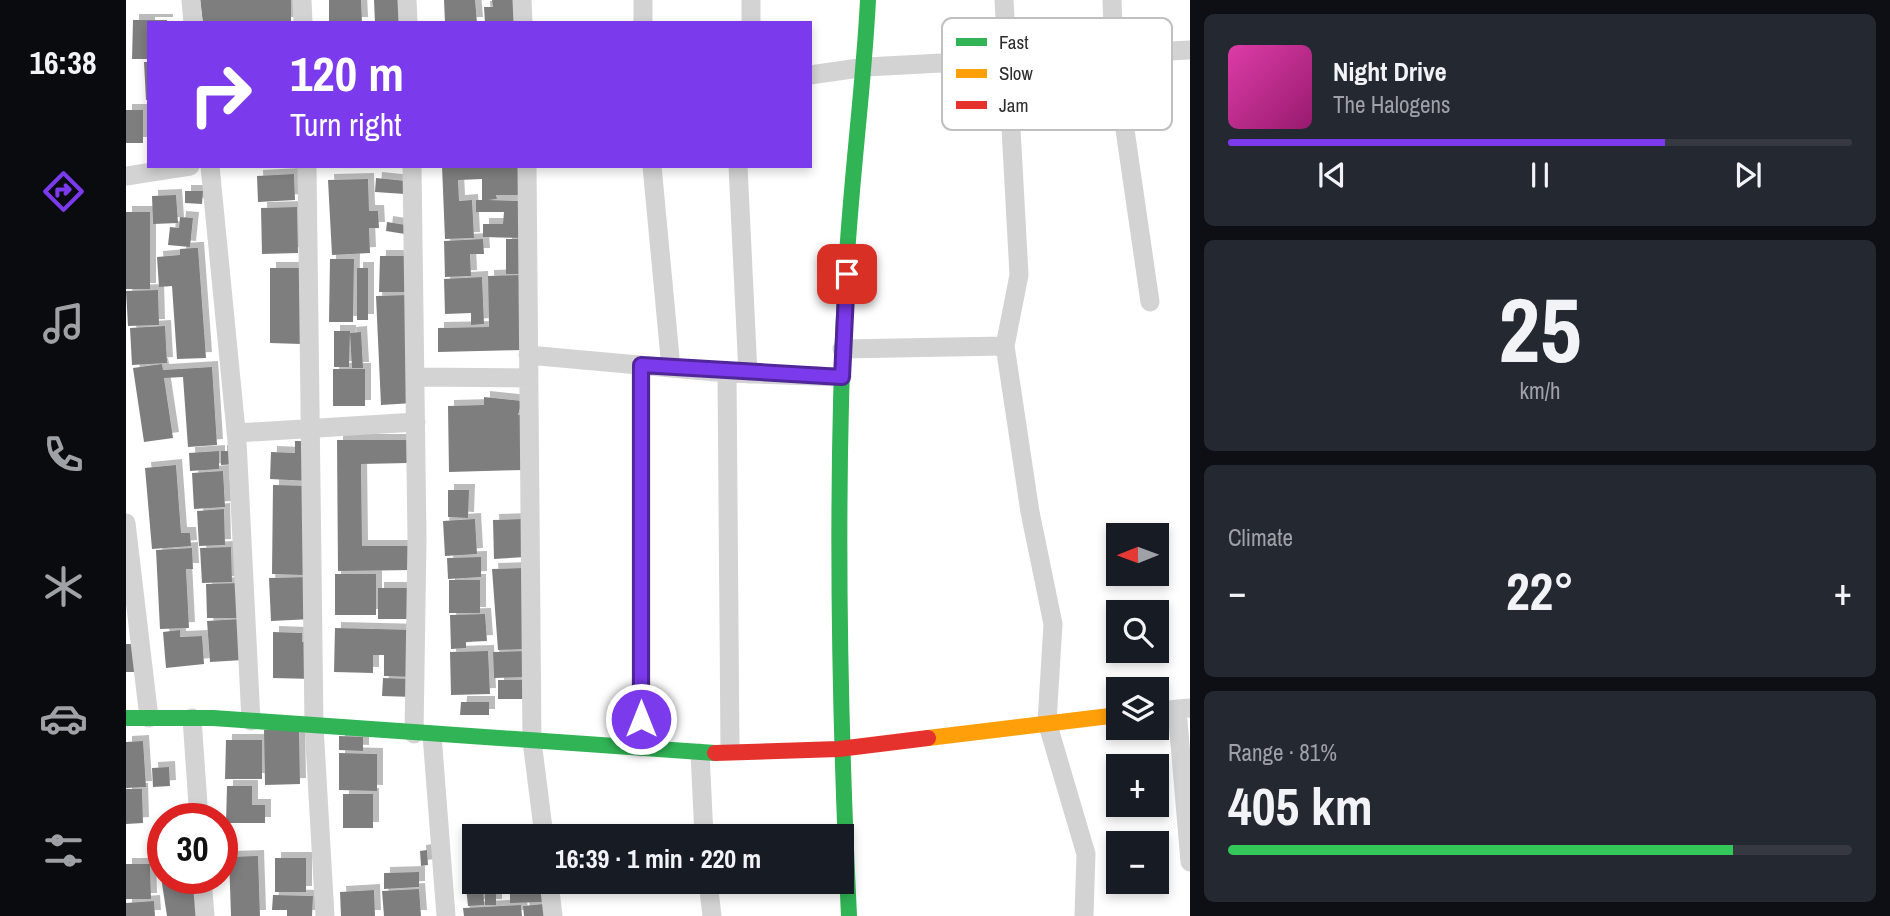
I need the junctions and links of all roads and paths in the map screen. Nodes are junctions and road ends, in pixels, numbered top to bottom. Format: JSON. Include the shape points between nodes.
{"nodes":[{"id":1,"x":191,"y":0,"type":"edge"},
{"id":2,"x":302,"y":0,"type":"edge"},
{"id":3,"x":407,"y":0,"type":"edge"},
{"id":4,"x":522,"y":0,"type":"edge"},
{"id":5,"x":643,"y":0,"type":"edge"},
{"id":6,"x":751,"y":0,"type":"edge"},
{"id":7,"x":868,"y":0,"type":"edge"},
{"id":8,"x":1004,"y":0,"type":"edge"},
{"id":9,"x":1112,"y":0,"type":"edge"},
{"id":10,"x":1005,"y":18,"type":"edge"},
{"id":11,"x":1113,"y":18,"type":"edge"},
{"id":12,"x":193,"y":21,"type":"edge"},
{"id":13,"x":303,"y":21,"type":"edge"},
{"id":14,"x":408,"y":21,"type":"edge"},
{"id":15,"x":523,"y":21,"type":"edge"},
{"id":16,"x":643,"y":21,"type":"edge"},
{"id":17,"x":751,"y":21,"type":"edge"},
{"id":18,"x":1190,"y":50,"type":"edge"},
{"id":19,"x":1172,"y":51,"type":"edge"},
{"id":20,"x":942,"y":63,"type":"edge"},
{"id":21,"x":866,"y":67,"type":"junction"},
{"id":22,"x":812,"y":75,"type":"edge"},
{"id":23,"x":1011,"y":130,"type":"edge"},
{"id":24,"x":1125,"y":130,"type":"edge"},
{"id":25,"x":177,"y":168,"type":"edge"},
{"id":26,"x":210,"y":168,"type":"edge"},
{"id":27,"x":307,"y":168,"type":"edge"},
{"id":28,"x":412,"y":168,"type":"edge"},
{"id":29,"x":527,"y":168,"type":"edge"},
{"id":30,"x":652,"y":168,"type":"edge"},
{"id":31,"x":738,"y":168,"type":"edge"},
{"id":32,"x":126,"y":176,"type":"edge"},
{"id":33,"x":1150,"y":302,"type":"dead end"},
{"id":34,"x":1005,"y":346,"type":"junction"},
{"id":35,"x":842,"y":349,"type":"junction"},
{"id":36,"x":528,"y":355,"type":"junction"},
{"id":37,"x":641,"y":365,"type":"junction"},
{"id":38,"x":671,"y":368,"type":"junction"},
{"id":39,"x":727,"y":373,"type":"junction"},
{"id":40,"x":748,"y":374,"type":"junction"},
{"id":41,"x":415,"y":377,"type":"junction"},
{"id":42,"x":842,"y":377,"type":"junction"},
{"id":43,"x":529,"y":378,"type":"junction"},
{"id":44,"x":416,"y":422,"type":"junction"},
{"id":45,"x":312,"y":427,"type":"junction"},
{"id":46,"x":236,"y":433,"type":"junction"},
{"id":47,"x":126,"y":523,"type":"edge"},
{"id":48,"x":1184,"y":709,"type":"edge"},
{"id":49,"x":1106,"y":716,"type":"edge"},
{"id":50,"x":126,"y":718,"type":"edge"},
{"id":51,"x":149,"y":718,"type":"junction"},
{"id":52,"x":192,"y":718,"type":"junction"},
{"id":53,"x":251,"y":721,"type":"junction"},
{"id":54,"x":1047,"y":722,"type":"junction"},
{"id":55,"x":314,"y":726,"type":"junction"},
{"id":56,"x":423,"y":735,"type":"junction"},
{"id":57,"x":533,"y":741,"type":"junction"},
{"id":58,"x":641,"y":747,"type":"junction"},
{"id":59,"x":839,"y":749,"type":"junction"},
{"id":60,"x":730,"y":750,"type":"junction"},
{"id":61,"x":700,"y":753,"type":"junction"},
{"id":62,"x":198,"y":803,"type":"edge"},
{"id":63,"x":543,"y":824,"type":"edge"},
{"id":64,"x":703,"y":824,"type":"edge"},
{"id":65,"x":1190,"y":862,"type":"edge"},
{"id":66,"x":203,"y":894,"type":"edge"},
{"id":67,"x":550,"y":894,"type":"edge"},
{"id":68,"x":709,"y":894,"type":"edge"},
{"id":69,"x":205,"y":916,"type":"edge"},
{"id":70,"x":325,"y":916,"type":"edge"},
{"id":71,"x":446,"y":916,"type":"edge"},
{"id":72,"x":553,"y":916,"type":"edge"},
{"id":73,"x":712,"y":916,"type":"edge"},
{"id":74,"x":849,"y":916,"type":"edge"},
{"id":75,"x":1084,"y":916,"type":"edge"}],
"edges":[{"from":1,"to":12,"type":"street"},
{"from":2,"to":13,"type":"street"},
{"from":3,"to":14,"type":"street"},
{"from":4,"to":15,"type":"street"},
{"from":5,"to":16,"type":"street"},
{"from":6,"to":17,"type":"street"},
{"from":7,"to":21,"type":"street"},
{"from":8,"to":10,"type":"street"},
{"from":9,"to":11,"type":"street"},
{"from":18,"to":19,"type":"street"},
{"from":20,"to":21,"type":"street"},
{"from":21,"to":22,"type":"street"},
{"from":21,"to":35,"type":"street"},
{"from":23,"to":34,"type":"street","via":[[1018,275]]},
{"from":24,"to":33,"type":"street"},
{"from":25,"to":32,"type":"street"},
{"from":26,"to":46,"type":"street"},
{"from":27,"to":45,"type":"street"},
{"from":28,"to":41,"type":"street"},
{"from":29,"to":36,"type":"street"},
{"from":30,"to":38,"type":"street"},
{"from":31,"to":40,"type":"street"},
{"from":34,"to":35,"type":"street"},
{"from":34,"to":54,"type":"street","via":[[1030,512],[1053,624]]},
{"from":35,"to":42,"type":"street"},
{"from":36,"to":37,"type":"street"},
{"from":36,"to":43,"type":"street"},
{"from":37,"to":38,"type":"street"},
{"from":37,"to":58,"type":"street"},
{"from":38,"to":39,"type":"street"},
{"from":39,"to":40,"type":"street"},
{"from":39,"to":60,"type":"street"},
{"from":40,"to":42,"type":"street"},
{"from":41,"to":43,"type":"street"},
{"from":41,"to":44,"type":"street"},
{"from":42,"to":59,"type":"street"},
{"from":43,"to":57,"type":"street"},
{"from":44,"to":45,"type":"street"},
{"from":44,"to":56,"type":"street"},
{"from":45,"to":46,"type":"street"},
{"from":45,"to":55,"type":"street"},
{"from":46,"to":53,"type":"street"},
{"from":47,"to":51,"type":"street"},
{"from":48,"to":65,"type":"street"},
{"from":49,"to":54,"type":"street"},
{"from":50,"to":51,"type":"street"},
{"from":51,"to":52,"type":"street"},
{"from":52,"to":53,"type":"street"},
{"from":52,"to":62,"type":"street"},
{"from":53,"to":55,"type":"street"},
{"from":54,"to":59,"type":"street"},
{"from":54,"to":75,"type":"street","via":[[1086,854]]},
{"from":55,"to":56,"type":"street"},
{"from":55,"to":70,"type":"street"},
{"from":56,"to":57,"type":"street"},
{"from":56,"to":71,"type":"street"},
{"from":57,"to":58,"type":"street"},
{"from":57,"to":63,"type":"street"},
{"from":58,"to":61,"type":"street"},
{"from":59,"to":60,"type":"street"},
{"from":59,"to":74,"type":"street"},
{"from":60,"to":61,"type":"street"},
{"from":61,"to":64,"type":"street"},
{"from":66,"to":69,"type":"street"},
{"from":67,"to":72,"type":"street"},
{"from":68,"to":73,"type":"street"}]}
